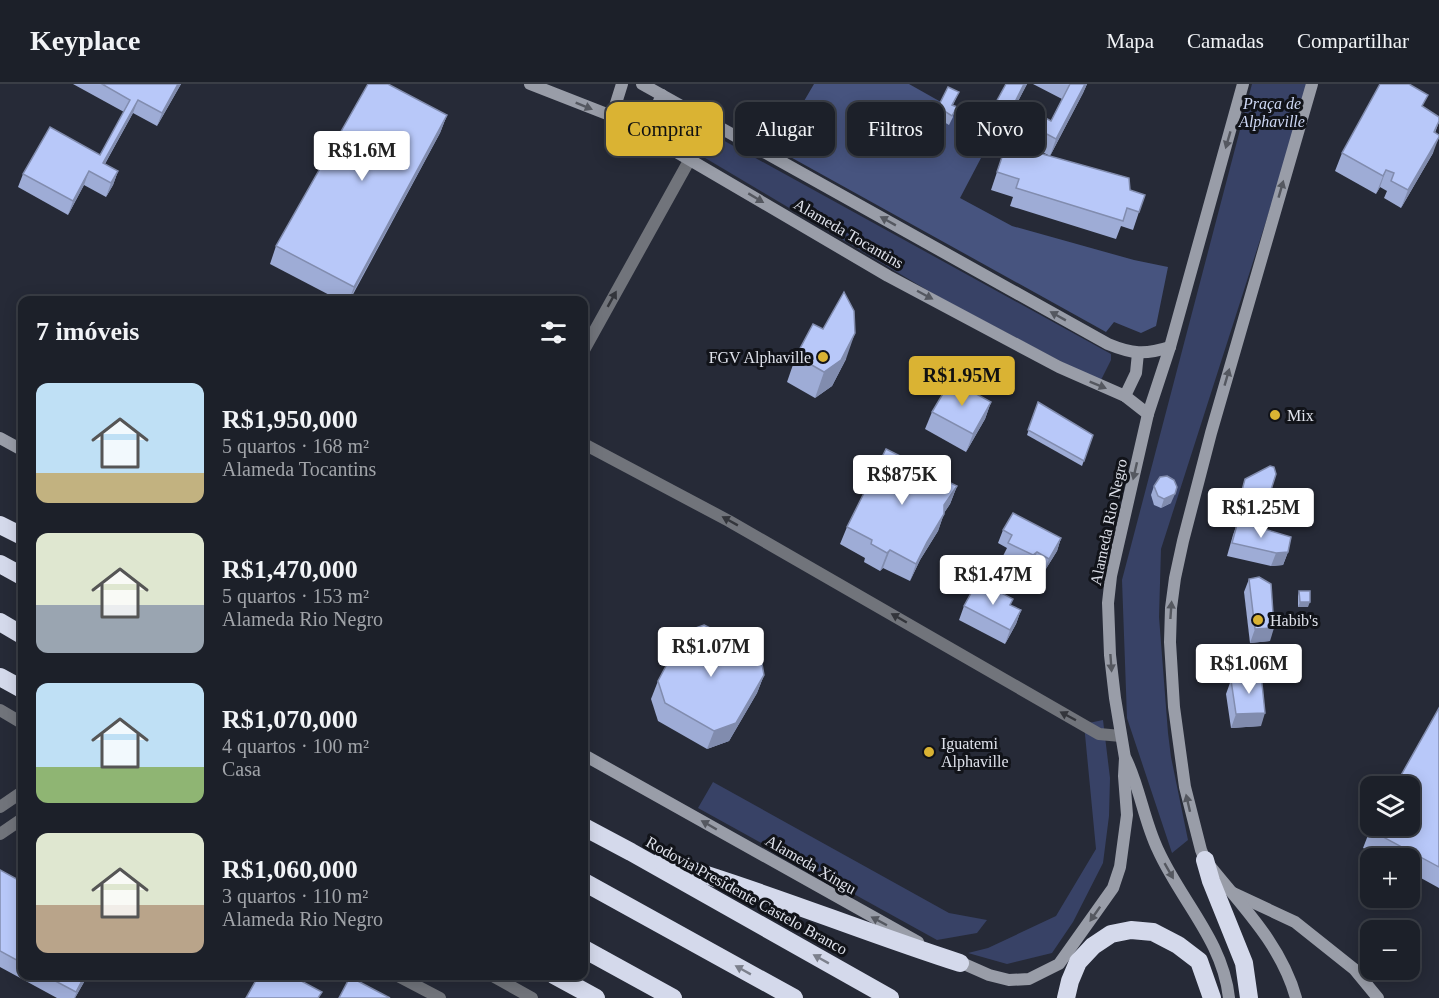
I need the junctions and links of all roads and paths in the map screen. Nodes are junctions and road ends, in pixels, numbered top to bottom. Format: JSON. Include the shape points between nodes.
{"nodes":[{"id":1,"x":530,"y":84,"type":"edge"},
{"id":2,"x":622,"y":84,"type":"edge"},
{"id":3,"x":642,"y":84,"type":"edge"},
{"id":4,"x":1243,"y":84,"type":"edge"},
{"id":5,"x":1312,"y":84,"type":"edge"},
{"id":6,"x":662,"y":95,"type":"junction"},
{"id":7,"x":616,"y":102,"type":"edge"},
{"id":8,"x":659,"y":102,"type":"edge"},
{"id":9,"x":606,"y":114,"type":"edge"},
{"id":10,"x":685,"y":156,"type":"edge"},
{"id":11,"x":690,"y":159,"type":"junction"},
{"id":12,"x":588,"y":343,"type":"edge"},
{"id":13,"x":1170,"y":347,"type":"junction"},
{"id":14,"x":1138,"y":354,"type":"junction"},
{"id":15,"x":1125,"y":396,"type":"junction"},
{"id":16,"x":1148,"y":414,"type":"junction"},
{"id":17,"x":0,"y":438,"type":"edge"},
{"id":18,"x":588,"y":446,"type":"edge"},
{"id":19,"x":18,"y":448,"type":"edge"},
{"id":20,"x":0,"y":525,"type":"edge"},
{"id":21,"x":18,"y":534,"type":"edge"},
{"id":22,"x":0,"y":564,"type":"edge"},
{"id":23,"x":18,"y":574,"type":"edge"},
{"id":24,"x":0,"y":622,"type":"edge"},
{"id":25,"x":18,"y":633,"type":"edge"},
{"id":26,"x":0,"y":677,"type":"edge"},
{"id":27,"x":18,"y":687,"type":"edge"},
{"id":28,"x":0,"y":710,"type":"edge"},
{"id":29,"x":18,"y":721,"type":"edge"},
{"id":30,"x":1121,"y":736,"type":"junction"},
{"id":31,"x":588,"y":757,"type":"edge"},
{"id":32,"x":1125,"y":758,"type":"junction"},
{"id":33,"x":18,"y":795,"type":"edge"},
{"id":34,"x":2,"y":805,"type":"edge"},
{"id":35,"x":18,"y":822,"type":"edge"},
{"id":36,"x":588,"y":830,"type":"edge"},
{"id":37,"x":0,"y":834,"type":"edge"},
{"id":38,"x":631,"y":852,"type":"junction"},
{"id":39,"x":1207,"y":866,"type":"junction"},
{"id":40,"x":588,"y":884,"type":"edge"},
{"id":41,"x":1230,"y":892,"type":"junction"},
{"id":42,"x":588,"y":951,"type":"edge"},
{"id":43,"x":960,"y":963,"type":"junction"},
{"id":44,"x":406,"y":980,"type":"edge"},
{"id":45,"x":500,"y":980,"type":"edge"},
{"id":46,"x":563,"y":980,"type":"edge"},
{"id":47,"x":1029,"y":980,"type":"joint"},
{"id":48,"x":440,"y":998,"type":"edge"},
{"id":49,"x":532,"y":998,"type":"edge"},
{"id":50,"x":596,"y":998,"type":"edge"},
{"id":51,"x":673,"y":998,"type":"edge"},
{"id":52,"x":794,"y":998,"type":"edge"},
{"id":53,"x":890,"y":998,"type":"edge"},
{"id":54,"x":1066,"y":998,"type":"edge"},
{"id":55,"x":1212,"y":998,"type":"edge"},
{"id":56,"x":1229,"y":998,"type":"edge"},
{"id":57,"x":1249,"y":998,"type":"edge"},
{"id":58,"x":1296,"y":998,"type":"edge"},
{"id":59,"x":1378,"y":998,"type":"edge"}],
"edges":[{"from":1,"to":9,"type":"main road","name":"Alameda Tocantins","one_way":true},
{"from":2,"to":7,"type":"main road"},
{"from":3,"to":6,"type":"main road","name":"Alameda Tocantins"},
{"from":4,"to":13,"type":"main road","name":"Alameda Rio Negro","one_way":true},
{"from":39,"to":5,"type":"main road","one_way":true,"via":[[1185,787],[1174,706],[1170,642],[1175,578],[1211,433]]},
{"from":6,"to":8,"type":"main road"},
{"from":14,"to":6,"type":"main road","name":"Alameda Tocantins","one_way":true,"via":[[1108,344]]},
{"from":10,"to":11,"type":"main road","name":"Alameda Tocantins"},
{"from":12,"to":11,"type":"street","one_way":true},
{"from":11,"to":15,"type":"main road","name":"Alameda Tocantins","one_way":true,"via":[[888,276],[1059,367]]},
{"from":13,"to":14,"type":"main road"},
{"from":13,"to":16,"type":"main road","name":"Alameda Rio Negro"},
{"from":14,"to":15,"type":"main road","via":[[1136,373]]},
{"from":15,"to":16,"type":"main road","name":"Alameda Tocantins"},
{"from":16,"to":30,"type":"main road","name":"Alameda Rio Negro","one_way":true,"via":[[1109,590],[1111,671]]},
{"from":17,"to":19,"type":"main road"},
{"from":30,"to":18,"type":"street","one_way":true,"via":[[1099,734],[729,521]]},
{"from":20,"to":21,"type":"highway"},
{"from":22,"to":23,"type":"highway"},
{"from":24,"to":25,"type":"highway"},
{"from":26,"to":27,"type":"highway"},
{"from":28,"to":29,"type":"street"},
{"from":30,"to":32,"type":"main road","name":"Alameda Rio Negro"},
{"from":43,"to":31,"type":"main road","name":"Alameda Xingu","one_way":true},
{"from":32,"to":47,"type":"main road","name":"Alameda Rio Negro","one_way":true,"via":[[1125,843],[1113,888],[1059,964]]},
{"from":32,"to":56,"type":"main road","one_way":true,"via":[[1136,779],[1157,848],[1215,948],[1225,972]]},
{"from":33,"to":34,"type":"street"},
{"from":35,"to":37,"type":"street"},
{"from":36,"to":38,"type":"highway","name":"Rodovia Presidente Castelo Branco"},
{"from":38,"to":43,"type":"highway","via":[[708,874]]},
{"from":53,"to":38,"type":"highway","name":"Rodovia Presidente Castelo Branco","one_way":true},
{"from":39,"to":41,"type":"main road"},
{"from":39,"to":57,"type":"highway","via":[[1244,963]]},
{"from":52,"to":40,"type":"highway","one_way":true},
{"from":41,"to":58,"type":"main road","via":[[1268,937]]},
{"from":41,"to":59,"type":"main road","via":[[1295,922],[1354,969]]},
{"from":42,"to":51,"type":"highway"},
{"from":43,"to":47,"type":"main road","name":"Alameda Xingu","via":[[1009,980]]},
{"from":44,"to":48,"type":"street"},
{"from":45,"to":49,"type":"street"},
{"from":46,"to":50,"type":"highway"},
{"from":54,"to":55,"type":"highway","via":[[1078,962],[1093,946],[1110,934],[1131,930],[1153,932],[1198,961]]}]}
